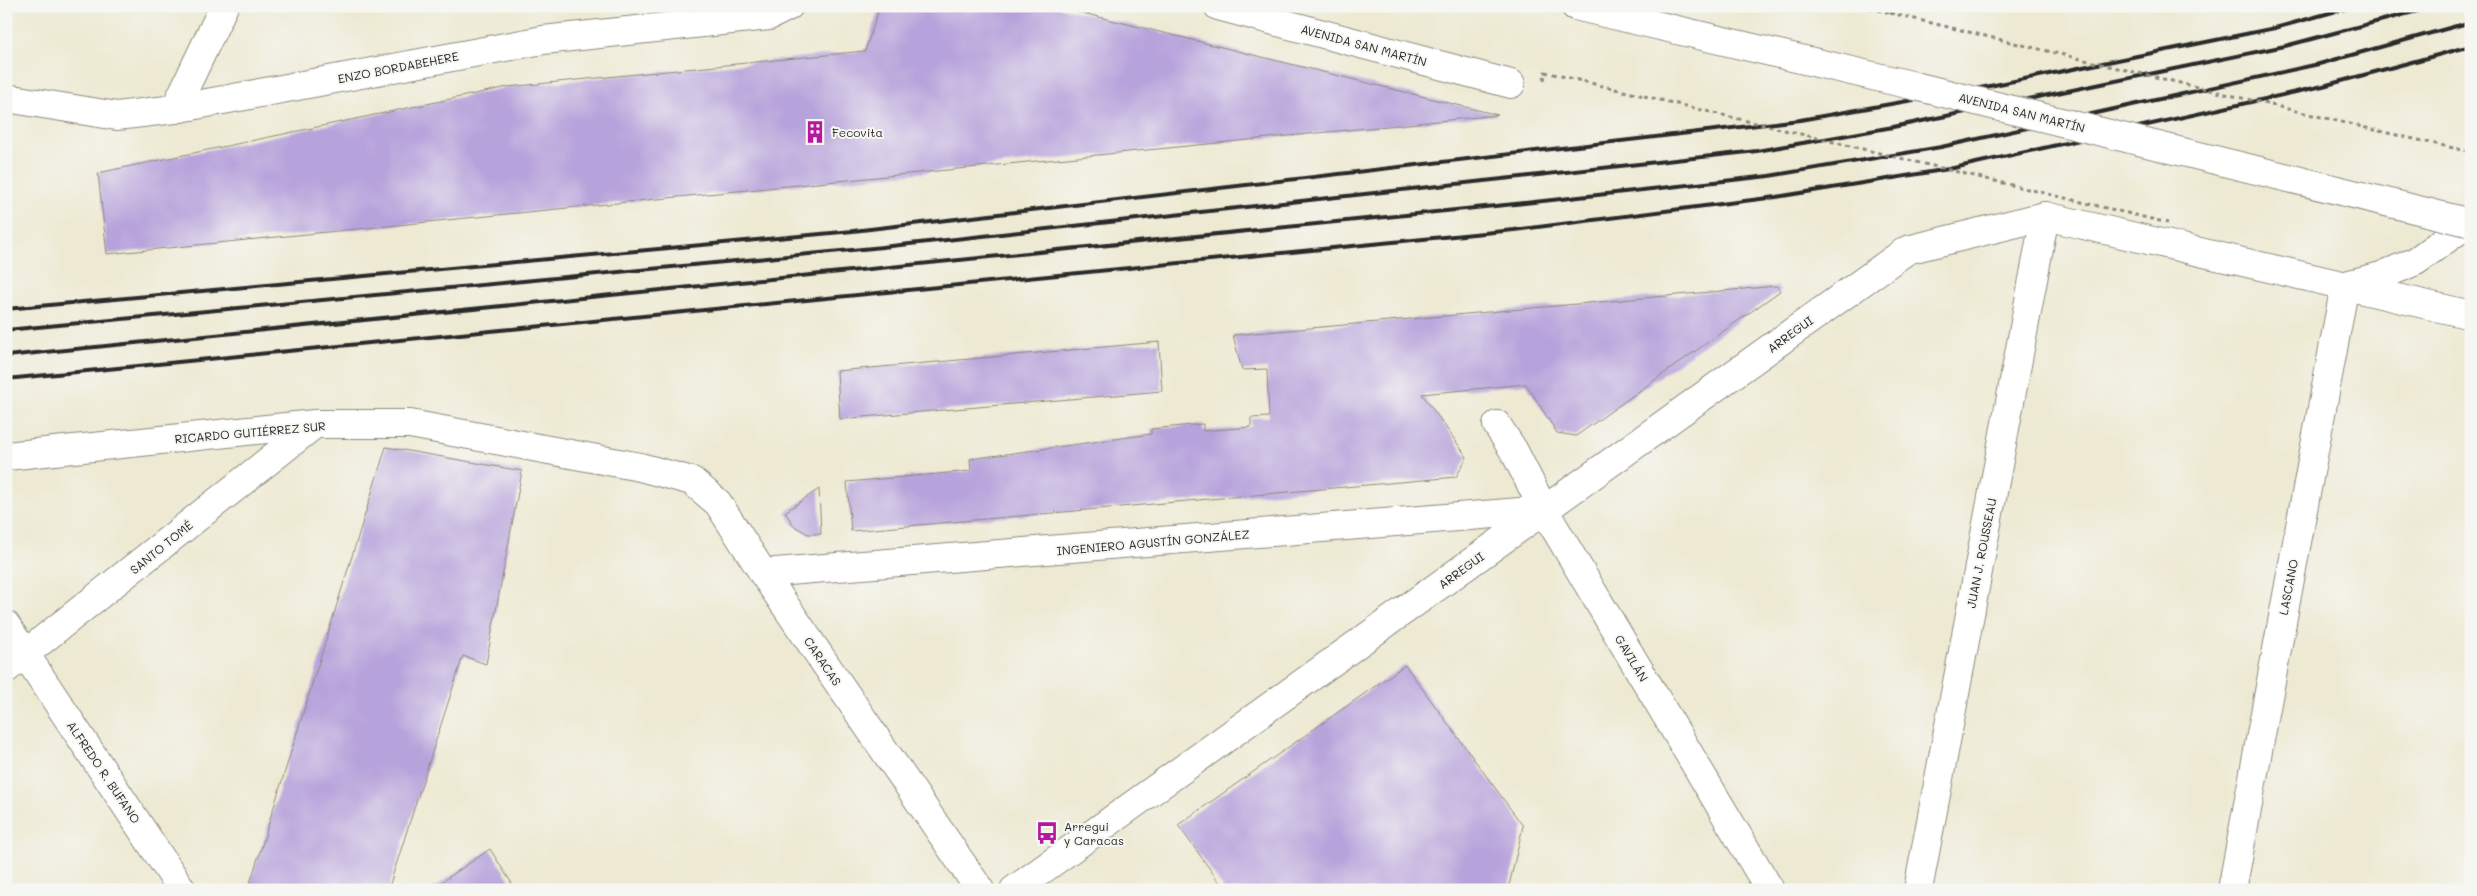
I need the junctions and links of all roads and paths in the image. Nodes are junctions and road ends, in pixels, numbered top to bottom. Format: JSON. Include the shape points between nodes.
{"nodes":[{"id":1,"x":224,"y":6,"type":"edge"},
{"id":2,"x":790,"y":6,"type":"edge"},
{"id":3,"x":1218,"y":6,"type":"edge"},
{"id":4,"x":1575,"y":6,"type":"edge"},
{"id":5,"x":1862,"y":6,"type":"edge"},
{"id":6,"x":1511,"y":84,"type":"joint"},
{"id":7,"x":6,"y":98,"type":"edge"},
{"id":8,"x":175,"y":109,"type":"junction"},
{"id":9,"x":2471,"y":152,"type":"edge"},
{"id":10,"x":2045,"y":216,"type":"junction"},
{"id":11,"x":2471,"y":222,"type":"edge"},
{"id":12,"x":2168,"y":223,"type":"dead end"},
{"id":13,"x":1907,"y":250,"type":"joint"},
{"id":14,"x":2345,"y":285,"type":"junction"},
{"id":15,"x":2471,"y":315,"type":"edge"},
{"id":16,"x":315,"y":424,"type":"junction"},
{"id":17,"x":1497,"y":425,"type":"dead end"},
{"id":18,"x":6,"y":456,"type":"edge"},
{"id":19,"x":640,"y":467,"type":"joint"},
{"id":20,"x":1544,"y":510,"type":"junction"},
{"id":21,"x":763,"y":573,"type":"junction"},
{"id":22,"x":6,"y":625,"type":"edge"},
{"id":23,"x":16,"y":662,"type":"edge"},
{"id":24,"x":182,"y":890,"type":"edge"},
{"id":25,"x":980,"y":890,"type":"edge"},
{"id":26,"x":1014,"y":890,"type":"edge"},
{"id":27,"x":1770,"y":890,"type":"edge"},
{"id":28,"x":1918,"y":890,"type":"edge"},
{"id":29,"x":2232,"y":890,"type":"edge"}],
"edges":[{"from":1,"to":8,"type":"street"},
{"from":2,"to":8,"type":"street","name":"ENZO BORDABEHERE","via":[[769,16],[543,40]]},
{"from":3,"to":6,"type":"street","name":"AVENIDA SAN MARTÍN"},
{"from":4,"to":11,"type":"street","name":"AVENIDA SAN MARTÍN","bridge":true},
{"from":5,"to":9,"type":"path","bridge":true},
{"from":6,"to":12,"type":"path","bridge":true,"via":[[1541,91],[1546,72]]},
{"from":7,"to":8,"type":"street","name":"ENZO BORDABEHERE","via":[[118,116]]},
{"from":10,"to":13,"type":"street","name":"AVENIDA SAN MARTÍN"},
{"from":10,"to":14,"type":"street","name":"AVENIDA SAN MARTÍN"},
{"from":10,"to":28,"type":"street","name":"JUAN J. ROUSSEAU"},
{"from":11,"to":14,"type":"street","name":"AVENIDA SAN MARTÍN","via":[[2416,261],[2380,276]]},
{"from":13,"to":20,"type":"street","name":"ARREGUI"},
{"from":14,"to":15,"type":"street","name":"AVENIDA SAN MARTÍN"},
{"from":14,"to":29,"type":"street","name":"LASCANO"},
{"from":16,"to":18,"type":"street","name":"RICARDO GUTIÉRREZ SUR"},
{"from":16,"to":19,"type":"street","name":"RICARDO GUTIÉRREZ SUR","via":[[410,424]]},
{"from":16,"to":23,"type":"street","name":"SANTO TOMÉ"},
{"from":17,"to":20,"type":"street","name":"GAVILÁN"},
{"from":19,"to":21,"type":"street","name":"CARACAS","via":[[692,481],[718,503]]},
{"from":20,"to":21,"type":"street","name":"INGENIERO AGUSTÍN GONZÁLEZ"},
{"from":20,"to":26,"type":"street","name":"ARREGUI"},
{"from":20,"to":27,"type":"street","name":"GAVILÁN"},
{"from":21,"to":25,"type":"street","name":"CARACAS"},
{"from":22,"to":23,"type":"street","name":"ALFREDO R. BUFANO"},
{"from":23,"to":24,"type":"street","name":"ALFREDO R. BUFANO"}]}
